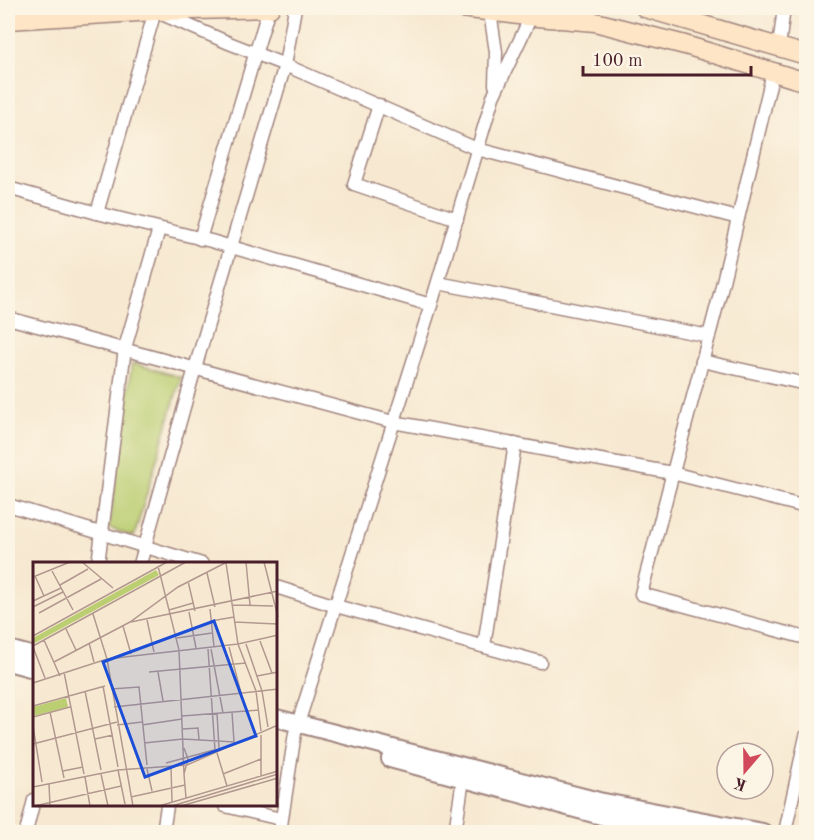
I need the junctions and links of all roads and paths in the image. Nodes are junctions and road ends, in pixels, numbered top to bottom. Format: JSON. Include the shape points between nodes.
{"nodes":[{"id":1,"x":269,"y":8,"type":"edge"},
{"id":2,"x":295,"y":8,"type":"edge"},
{"id":3,"x":461,"y":8,"type":"edge"},
{"id":4,"x":645,"y":8,"type":"edge"},
{"id":5,"x":784,"y":8,"type":"edge"},
{"id":6,"x":492,"y":10,"type":"edge"},
{"id":7,"x":155,"y":11,"type":"junction"},
{"id":8,"x":534,"y":12,"type":"edge"},
{"id":9,"x":8,"y":20,"type":"edge"},
{"id":10,"x":779,"y":46,"type":"junction"},
{"id":11,"x":255,"y":53,"type":"junction"},
{"id":12,"x":807,"y":55,"type":"edge"},
{"id":13,"x":285,"y":65,"type":"junction"},
{"id":14,"x":773,"y":72,"type":"junction"},
{"id":15,"x":807,"y":82,"type":"edge"},
{"id":16,"x":495,"y":92,"type":"junction"},
{"id":17,"x":379,"y":105,"type":"junction"},
{"id":18,"x":477,"y":149,"type":"junction"},
{"id":19,"x":8,"y":188,"type":"edge"},
{"id":20,"x":97,"y":213,"type":"junction"},
{"id":21,"x":738,"y":218,"type":"junction"},
{"id":22,"x":457,"y":219,"type":"junction"},
{"id":23,"x":159,"y":229,"type":"junction"},
{"id":24,"x":200,"y":239,"type":"junction"},
{"id":25,"x":232,"y":248,"type":"junction"},
{"id":26,"x":438,"y":283,"type":"junction"},
{"id":27,"x":431,"y":304,"type":"junction"},
{"id":28,"x":8,"y":318,"type":"edge"},
{"id":29,"x":709,"y":336,"type":"junction"},
{"id":30,"x":125,"y":348,"type":"junction"},
{"id":31,"x":702,"y":361,"type":"junction"},
{"id":32,"x":195,"y":368,"type":"junction"},
{"id":33,"x":807,"y":384,"type":"edge"},
{"id":34,"x":393,"y":422,"type":"junction"},
{"id":35,"x":515,"y":444,"type":"junction"},
{"id":36,"x":672,"y":473,"type":"junction"},
{"id":37,"x":8,"y":505,"type":"edge"},
{"id":38,"x":807,"y":507,"type":"edge"},
{"id":39,"x":102,"y":534,"type":"junction"},
{"id":40,"x":145,"y":546,"type":"junction"},
{"id":41,"x":98,"y":562,"type":"edge"},
{"id":42,"x":141,"y":562,"type":"edge"},
{"id":43,"x":196,"y":562,"type":"edge"},
{"id":44,"x":278,"y":588,"type":"edge"},
{"id":45,"x":336,"y":606,"type":"junction"},
{"id":46,"x":807,"y":638,"type":"edge"},
{"id":47,"x":484,"y":646,"type":"junction"},
{"id":48,"x":8,"y":649,"type":"edge"},
{"id":49,"x":33,"y":656,"type":"edge"},
{"id":50,"x":8,"y":662,"type":"edge"},
{"id":51,"x":540,"y":662,"type":"dead end"},
{"id":52,"x":33,"y":669,"type":"edge"},
{"id":53,"x":278,"y":719,"type":"edge"},
{"id":54,"x":296,"y":728,"type":"junction"},
{"id":55,"x":278,"y":729,"type":"edge"},
{"id":56,"x":807,"y":736,"type":"edge"},
{"id":57,"x":463,"y":779,"type":"junction"},
{"id":58,"x":33,"y":804,"type":"edge"},
{"id":59,"x":167,"y":807,"type":"edge"},
{"id":60,"x":229,"y":807,"type":"edge"},
{"id":61,"x":281,"y":819,"type":"junction"},
{"id":62,"x":616,"y":826,"type":"edge"},
{"id":63,"x":26,"y":832,"type":"edge"},
{"id":64,"x":163,"y":832,"type":"edge"},
{"id":65,"x":280,"y":832,"type":"edge"},
{"id":66,"x":455,"y":832,"type":"edge"},
{"id":67,"x":689,"y":832,"type":"edge"},
{"id":68,"x":763,"y":832,"type":"edge"},
{"id":69,"x":785,"y":832,"type":"edge"}],
"edges":[{"from":1,"to":7,"type":"main road"},
{"from":1,"to":11,"type":"street"},
{"from":2,"to":13,"type":"street"},
{"from":3,"to":6,"type":"main road"},
{"from":4,"to":10,"type":"main road"},
{"from":5,"to":10,"type":"street"},
{"from":6,"to":8,"type":"main road"},
{"from":6,"to":16,"type":"street"},
{"from":7,"to":9,"type":"main road"},
{"from":7,"to":11,"type":"street"},
{"from":7,"to":20,"type":"street"},
{"from":8,"to":14,"type":"main road","via":[[595,22]]},
{"from":8,"to":16,"type":"street"},
{"from":10,"to":12,"type":"main road"},
{"from":11,"to":13,"type":"street"},
{"from":11,"to":24,"type":"street"},
{"from":13,"to":17,"type":"street"},
{"from":13,"to":25,"type":"street"},
{"from":14,"to":15,"type":"main road"},
{"from":14,"to":21,"type":"street"},
{"from":16,"to":18,"type":"street"},
{"from":17,"to":18,"type":"street"},
{"from":17,"to":22,"type":"street","via":[[354,184]]},
{"from":18,"to":21,"type":"street"},
{"from":18,"to":22,"type":"street"},
{"from":19,"to":20,"type":"street"},
{"from":20,"to":23,"type":"street"},
{"from":21,"to":29,"type":"street"},
{"from":22,"to":26,"type":"street"},
{"from":23,"to":24,"type":"street"},
{"from":23,"to":30,"type":"street"},
{"from":24,"to":25,"type":"street"},
{"from":25,"to":27,"type":"street"},
{"from":25,"to":32,"type":"street"},
{"from":26,"to":27,"type":"street"},
{"from":26,"to":29,"type":"street"},
{"from":27,"to":34,"type":"street"},
{"from":28,"to":30,"type":"street"},
{"from":29,"to":31,"type":"street"},
{"from":30,"to":32,"type":"street"},
{"from":30,"to":39,"type":"street"},
{"from":31,"to":33,"type":"street"},
{"from":31,"to":36,"type":"street"},
{"from":32,"to":34,"type":"street"},
{"from":32,"to":40,"type":"street"},
{"from":34,"to":35,"type":"street"},
{"from":34,"to":45,"type":"street"},
{"from":35,"to":36,"type":"street"},
{"from":35,"to":47,"type":"street"},
{"from":36,"to":38,"type":"street"},
{"from":36,"to":46,"type":"street","via":[[641,594]]},
{"from":37,"to":39,"type":"street"},
{"from":39,"to":40,"type":"street"},
{"from":39,"to":41,"type":"street"},
{"from":40,"to":42,"type":"street"},
{"from":40,"to":43,"type":"street"},
{"from":44,"to":45,"type":"street"},
{"from":45,"to":47,"type":"street"},
{"from":45,"to":54,"type":"street"},
{"from":47,"to":51,"type":"street"},
{"from":48,"to":49,"type":"street"},
{"from":50,"to":52,"type":"street"},
{"from":53,"to":54,"type":"street"},
{"from":54,"to":55,"type":"street"},
{"from":54,"to":57,"type":"street"},
{"from":54,"to":61,"type":"street"},
{"from":54,"to":68,"type":"street","via":[[599,801]]},
{"from":56,"to":69,"type":"street"},
{"from":57,"to":62,"type":"street"},
{"from":57,"to":66,"type":"street"},
{"from":58,"to":63,"type":"street"},
{"from":59,"to":64,"type":"street"},
{"from":60,"to":61,"type":"street"},
{"from":61,"to":65,"type":"street"},
{"from":62,"to":67,"type":"street"}]}
